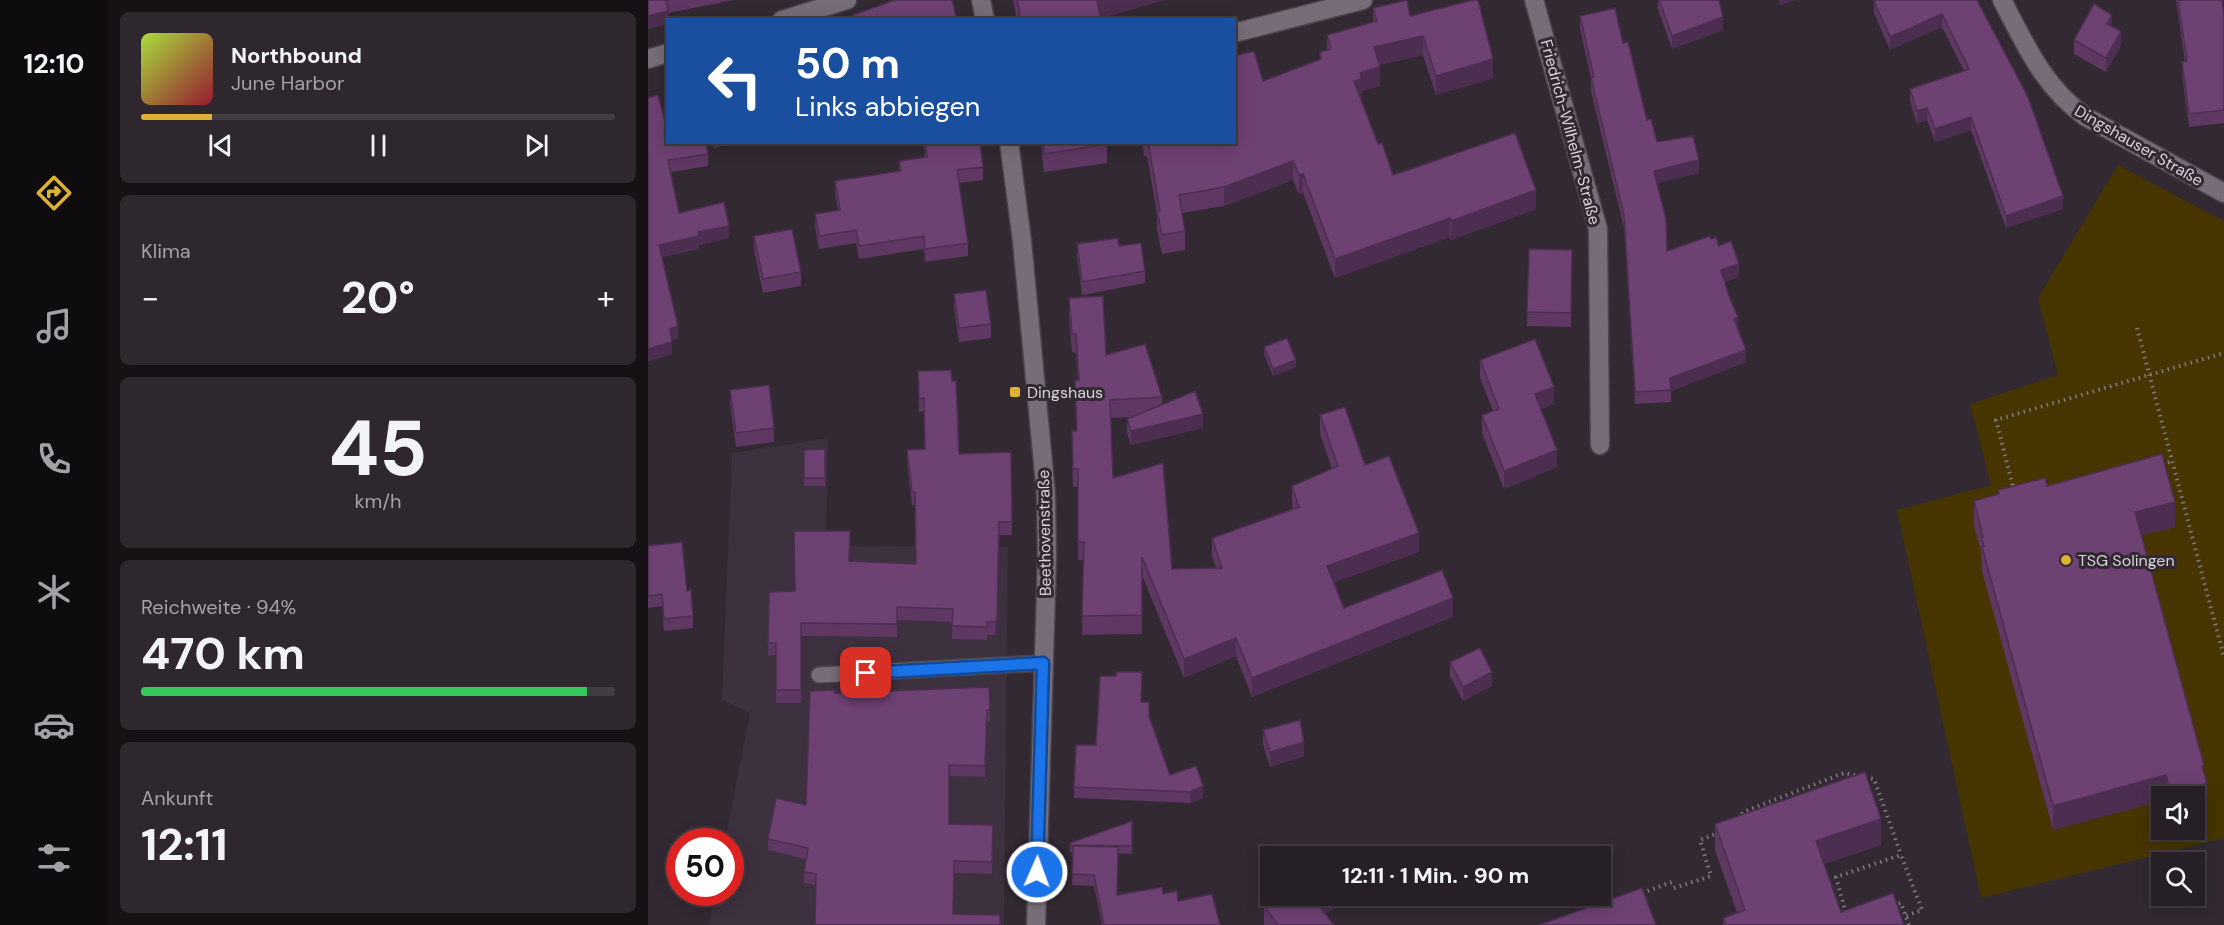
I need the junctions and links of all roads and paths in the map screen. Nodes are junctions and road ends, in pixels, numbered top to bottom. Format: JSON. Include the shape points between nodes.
{"nodes":[{"id":1,"x":847,"y":0,"type":"edge"},
{"id":2,"x":981,"y":0,"type":"edge"},
{"id":3,"x":1363,"y":0,"type":"edge"},
{"id":4,"x":1534,"y":0,"type":"edge"},
{"id":5,"x":2002,"y":0,"type":"edge"},
{"id":6,"x":788,"y":18,"type":"edge"},
{"id":7,"x":985,"y":18,"type":"edge"},
{"id":8,"x":1236,"y":32,"type":"edge"},
{"id":9,"x":666,"y":54,"type":"edge"},
{"id":10,"x":648,"y":59,"type":"edge"},
{"id":11,"x":1009,"y":144,"type":"edge"},
{"id":12,"x":2224,"y":193,"type":"edge"},
{"id":13,"x":2137,"y":328,"type":"dead end"},
{"id":14,"x":2224,"y":353,"type":"edge"},
{"id":15,"x":2149,"y":375,"type":"junction"},
{"id":16,"x":1600,"y":445,"type":"dead end"},
{"id":17,"x":2173,"y":461,"type":"junction"},
{"id":18,"x":2151,"y":467,"type":"edge"},
{"id":19,"x":2015,"y":495,"type":"edge"},
{"id":20,"x":2224,"y":657,"type":"edge"},
{"id":21,"x":1043,"y":663,"type":"junction"},
{"id":22,"x":819,"y":675,"type":"dead end"},
{"id":23,"x":1734,"y":826,"type":"edge"},
{"id":24,"x":1726,"y":830,"type":"edge"},
{"id":25,"x":1902,"y":855,"type":"junction"},
{"id":26,"x":1672,"y":882,"type":"dead end"},
{"id":27,"x":1674,"y":888,"type":"dead end"},
{"id":28,"x":1639,"y":894,"type":"edge"},
{"id":29,"x":1890,"y":906,"type":"edge"},
{"id":30,"x":1906,"y":916,"type":"junction"},
{"id":31,"x":1848,"y":920,"type":"edge"},
{"id":32,"x":1036,"y":925,"type":"edge"},
{"id":33,"x":1909,"y":925,"type":"edge"}],
"edges":[{"from":1,"to":6,"type":"street"},
{"from":2,"to":7,"type":"street"},
{"from":3,"to":8,"type":"street"},
{"from":4,"to":16,"type":"street","name":"Friedrich-Wilhelm-Straße","via":[[1598,229]]},
{"from":5,"to":12,"type":"street","name":"Dingshauser Straße","via":[[2037,66],[2071,106]]},
{"from":9,"to":10,"type":"street"},
{"from":11,"to":21,"type":"street","name":"Beethovenstraße","via":[[1046,495]]},
{"from":13,"to":15,"type":"path"},
{"from":14,"to":15,"type":"path"},
{"from":15,"to":17,"type":"path"},
{"from":15,"to":19,"type":"path","via":[[1996,420]]},
{"from":17,"to":18,"type":"path"},
{"from":17,"to":20,"type":"path"},
{"from":21,"to":22,"type":"lane"},
{"from":21,"to":32,"type":"street","name":"Beethovenstraße"},
{"from":23,"to":25,"type":"path","via":[[1743,812],[1844,773],[1874,779]]},
{"from":24,"to":27,"type":"path","via":[[1700,840],[1711,876]]},
{"from":25,"to":30,"type":"path","via":[[1922,910]]},
{"from":25,"to":31,"type":"path","via":[[1836,877]]},
{"from":26,"to":28,"type":"path"},
{"from":29,"to":30,"type":"path","via":[[1901,903]]},
{"from":30,"to":33,"type":"path"}]}
